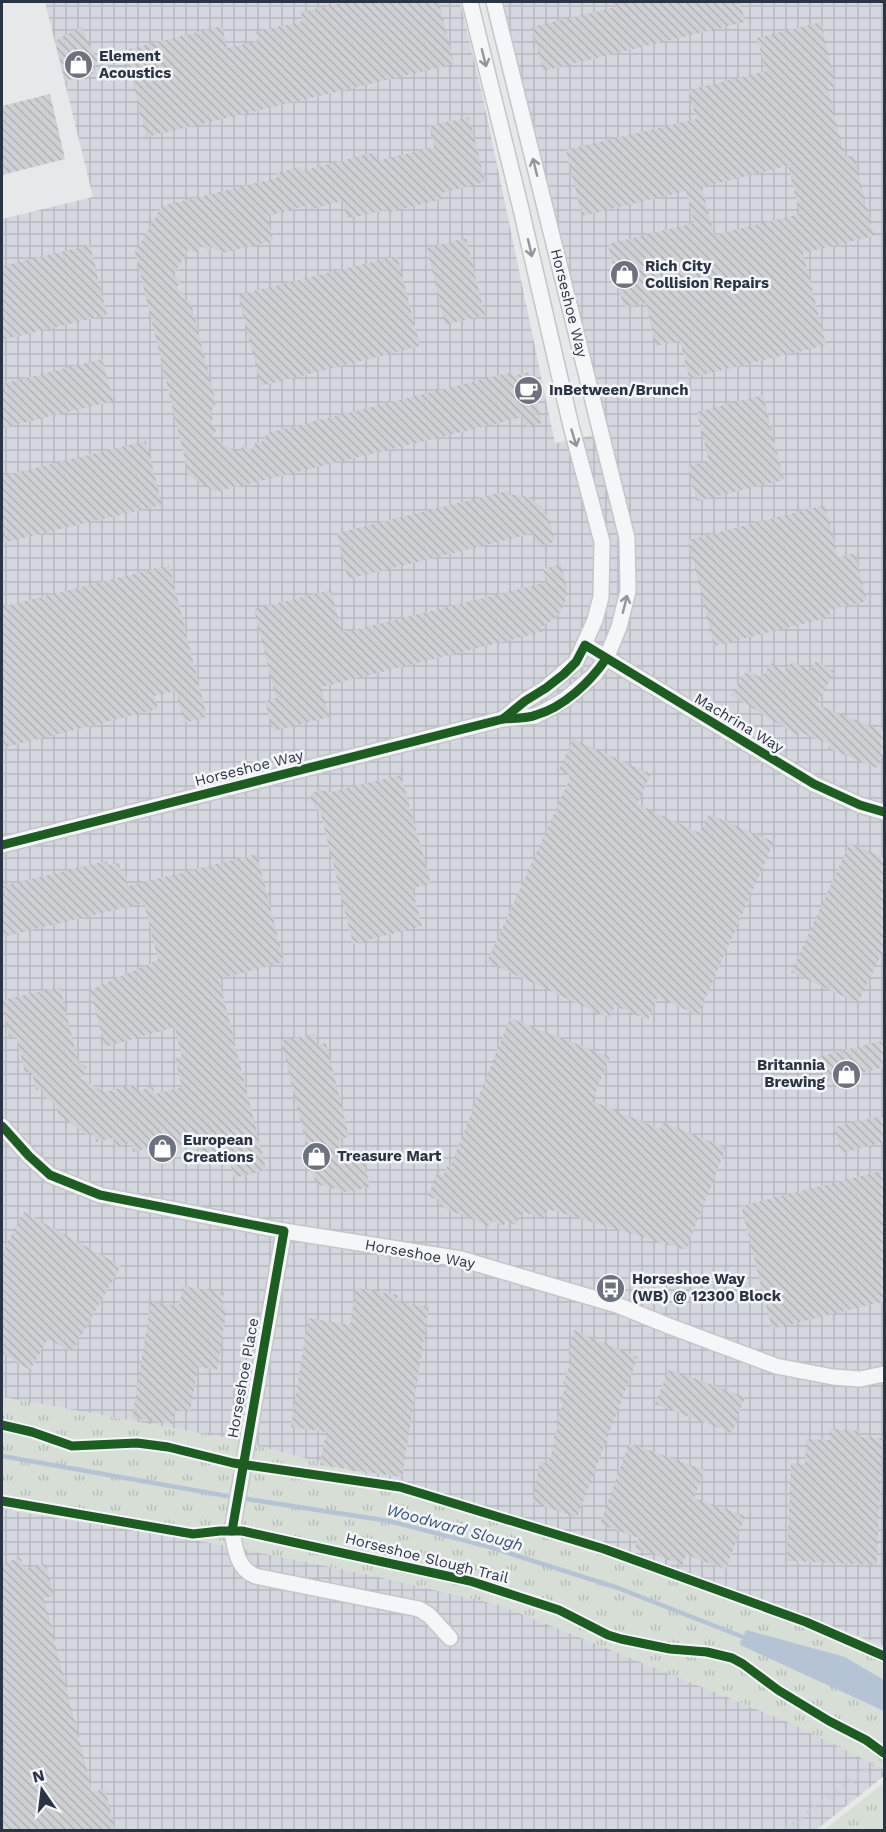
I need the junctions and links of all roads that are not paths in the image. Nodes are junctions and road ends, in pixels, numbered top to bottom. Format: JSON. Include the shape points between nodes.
{"nodes":[{"id":1,"x":470,"y":2,"type":"edge"},
{"id":2,"x":494,"y":2,"type":"edge"},
{"id":3,"x":585,"y":645,"type":"junction"},
{"id":4,"x":606,"y":659,"type":"junction"},
{"id":5,"x":503,"y":719,"type":"junction"},
{"id":6,"x":885,"y":812,"type":"edge"},
{"id":7,"x":2,"y":845,"type":"edge"},
{"id":8,"x":2,"y":1126,"type":"edge"},
{"id":9,"x":284,"y":1231,"type":"junction"},
{"id":10,"x":885,"y":1374,"type":"edge"},
{"id":11,"x":450,"y":1638,"type":"dead end"}],
"edges":[{"from":1,"to":3,"type":"street","name":"Horseshoe Way","one_way":true,"via":[[602,542],[601,597]]},
{"from":4,"to":2,"type":"street","name":"Horseshoe Way","one_way":true,"via":[[628,591],[627,538]]},
{"from":3,"to":4,"type":"street","name":"Machrina Way"},
{"from":3,"to":5,"type":"street","name":"Horseshoe Way","via":[[564,674]]},
{"from":4,"to":5,"type":"street","name":"Horseshoe Way","via":[[589,680],[549,709],[535,716]]},
{"from":4,"to":6,"type":"street","name":"Machrina Way","via":[[814,784]]},
{"from":5,"to":7,"type":"street","name":"Horseshoe Way"},
{"from":8,"to":9,"type":"street","name":"Horseshoe Way","via":[[50,1175],[100,1195]]},
{"from":9,"to":10,"type":"street","name":"Horseshoe Way","via":[[460,1259],[617,1305],[776,1366],[834,1377]]},
{"from":9,"to":11,"type":"street","name":"Horseshoe Place","via":[[232,1531],[235,1551],[250,1574],[419,1609]]}]}
